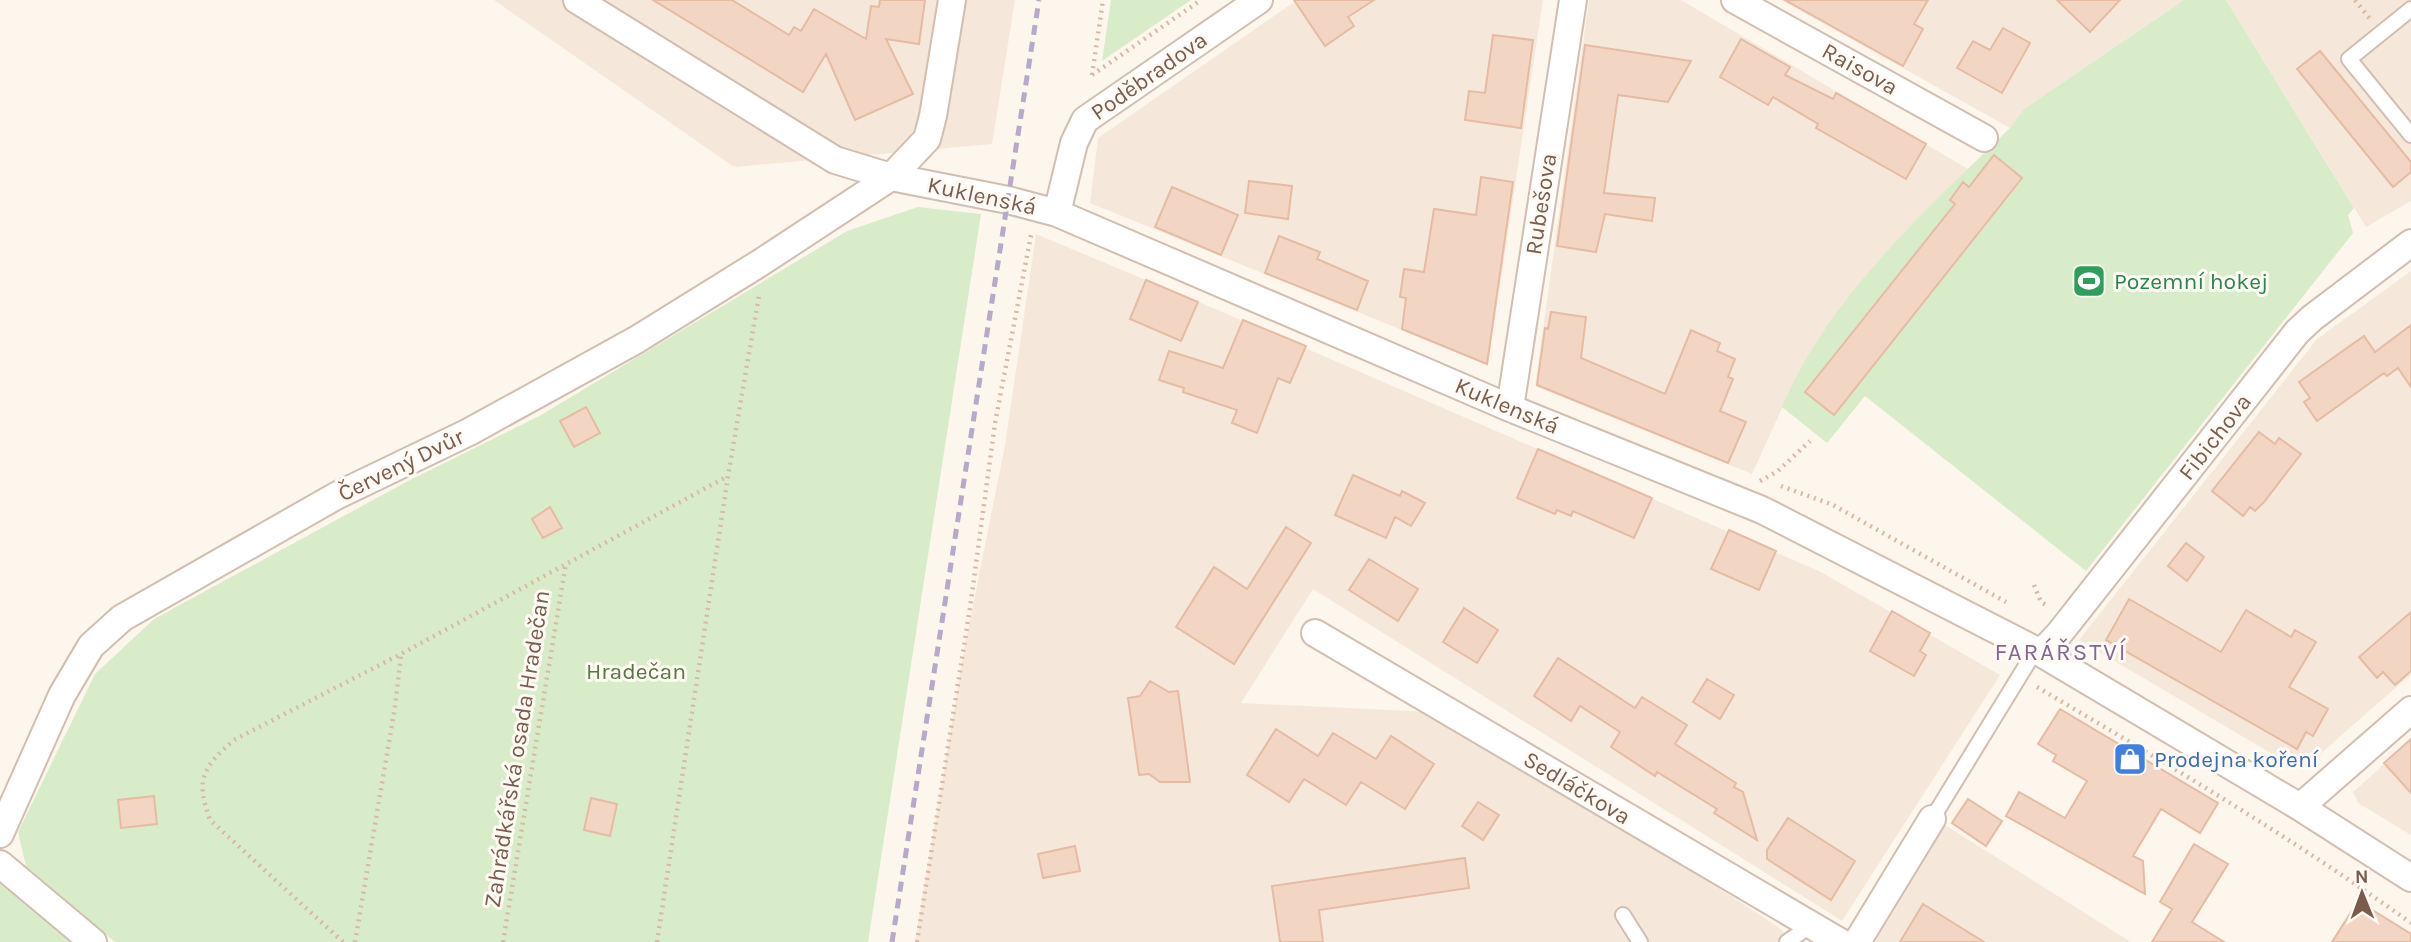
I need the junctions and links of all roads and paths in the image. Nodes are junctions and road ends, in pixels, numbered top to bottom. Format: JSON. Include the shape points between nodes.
{"nodes":[{"id":1,"x":577,"y":0,"type":"edge"},
{"id":2,"x":952,"y":0,"type":"edge"},
{"id":3,"x":1103,"y":0,"type":"edge"},
{"id":4,"x":1201,"y":0,"type":"edge"},
{"id":5,"x":1259,"y":0,"type":"edge"},
{"id":6,"x":1573,"y":0,"type":"edge"},
{"id":7,"x":1735,"y":0,"type":"edge"},
{"id":8,"x":2411,"y":9,"type":"edge"},
{"id":9,"x":1092,"y":75,"type":"junction"},
{"id":10,"x":1085,"y":120,"type":"junction"},
{"id":11,"x":2411,"y":135,"type":"edge"},
{"id":12,"x":1984,"y":138,"type":"dead end"},
{"id":13,"x":891,"y":177,"type":"junction"},
{"id":14,"x":1046,"y":210,"type":"junction"},
{"id":15,"x":2411,"y":243,"type":"edge"},
{"id":16,"x":760,"y":263,"type":"junction"},
{"id":17,"x":1510,"y":408,"type":"junction"},
{"id":18,"x":1810,"y":441,"type":"dead end"},
{"id":19,"x":728,"y":476,"type":"junction"},
{"id":20,"x":1763,"y":480,"type":"junction"},
{"id":21,"x":1756,"y":482,"type":"dead end"},
{"id":22,"x":566,"y":562,"type":"junction"},
{"id":23,"x":2034,"y":585,"type":"dead end"},
{"id":24,"x":2012,"y":611,"type":"dead end"},
{"id":25,"x":2056,"y":612,"type":"dead end"},
{"id":26,"x":1315,"y":634,"type":"dead end"},
{"id":27,"x":2038,"y":652,"type":"junction"},
{"id":28,"x":401,"y":654,"type":"junction"},
{"id":29,"x":2019,"y":676,"type":"junction"},
{"id":30,"x":2411,"y":710,"type":"edge"},
{"id":31,"x":2300,"y":807,"type":"junction"},
{"id":32,"x":1932,"y":819,"type":"joint"},
{"id":33,"x":0,"y":834,"type":"edge"},
{"id":34,"x":0,"y":864,"type":"edge"},
{"id":35,"x":2411,"y":878,"type":"edge"},
{"id":36,"x":1623,"y":915,"type":"dead end"},
{"id":37,"x":2411,"y":923,"type":"edge"},
{"id":38,"x":1810,"y":926,"type":"junction"},
{"id":39,"x":93,"y":942,"type":"edge"},
{"id":40,"x":344,"y":942,"type":"edge"},
{"id":41,"x":355,"y":942,"type":"edge"},
{"id":42,"x":503,"y":942,"type":"edge"},
{"id":43,"x":657,"y":942,"type":"edge"},
{"id":44,"x":917,"y":942,"type":"edge"},
{"id":45,"x":1640,"y":942,"type":"edge"},
{"id":46,"x":1787,"y":942,"type":"edge"},
{"id":47,"x":1840,"y":942,"type":"edge"},
{"id":48,"x":1857,"y":942,"type":"edge"}],
"edges":[{"from":1,"to":13,"type":"street","name":"Kuklenská","via":[[835,160]]},
{"from":2,"to":13,"type":"street","name":"Červený Dvůr","via":[[927,139]]},
{"from":3,"to":9,"type":"path"},
{"from":4,"to":9,"type":"path"},
{"from":5,"to":10,"type":"street","name":"Poděbradova"},
{"from":6,"to":17,"type":"street","name":"Rubešova"},
{"from":7,"to":12,"type":"street","name":"Raisova"},
{"from":8,"to":11,"type":"lane","via":[[2349,59]]},
{"from":9,"to":10,"type":"path"},
{"from":10,"to":14,"type":"street","name":"Poděbradova"},
{"from":13,"to":14,"type":"street","name":"Kuklenská"},
{"from":13,"to":16,"type":"street","name":"Červený Dvůr"},
{"from":14,"to":17,"type":"street","name":"Kuklenská"},
{"from":14,"to":44,"type":"path","via":[[995,423]]},
{"from":15,"to":27,"type":"street","name":"Fibichova","via":[[2297,332],[2059,634]]},
{"from":16,"to":19,"type":"path","via":[[759,297]]},
{"from":16,"to":33,"type":"street","name":"Červený Dvůr","via":[[624,346],[469,432],[336,496],[122,618],[91,646],[62,695]]},
{"from":17,"to":27,"type":"street","name":"Kuklenská","via":[[1762,510]]},
{"from":18,"to":20,"type":"path"},
{"from":19,"to":22,"type":"path","name":"Zahrádkářská osada Hradečan"},
{"from":19,"to":43,"type":"path"},
{"from":20,"to":21,"type":"path"},
{"from":20,"to":24,"type":"path","via":[[1833,505],[2005,600]]},
{"from":22,"to":28,"type":"path","name":"Zahrádkářská osada Hradečan"},
{"from":22,"to":42,"type":"path","name":"Zahrádkářská osada Hradečan"},
{"from":23,"to":25,"type":"path","via":[[2041,602]]},
{"from":26,"to":38,"type":"street","name":"Sedláčkova"},
{"from":27,"to":29,"type":"lane","name":"Fibichova"},
{"from":27,"to":31,"type":"street","name":"Kuklenská"},
{"from":28,"to":40,"type":"path","name":"Zahrádkářská osada Hradečan","via":[[234,740],[213,758],[204,774],[203,799],[210,820]]},
{"from":28,"to":41,"type":"path"},
{"from":29,"to":32,"type":"lane","name":"Fibichova"},
{"from":29,"to":37,"type":"path","via":[[2237,805]]},
{"from":30,"to":31,"type":"street"},
{"from":31,"to":35,"type":"street","name":"Kuklenská"},
{"from":32,"to":48,"type":"street","name":"Fibichova"},
{"from":34,"to":39,"type":"street"},
{"from":36,"to":45,"type":"lane"},
{"from":38,"to":46,"type":"lane"},
{"from":38,"to":47,"type":"street","name":"Sedláčkova"}]}
